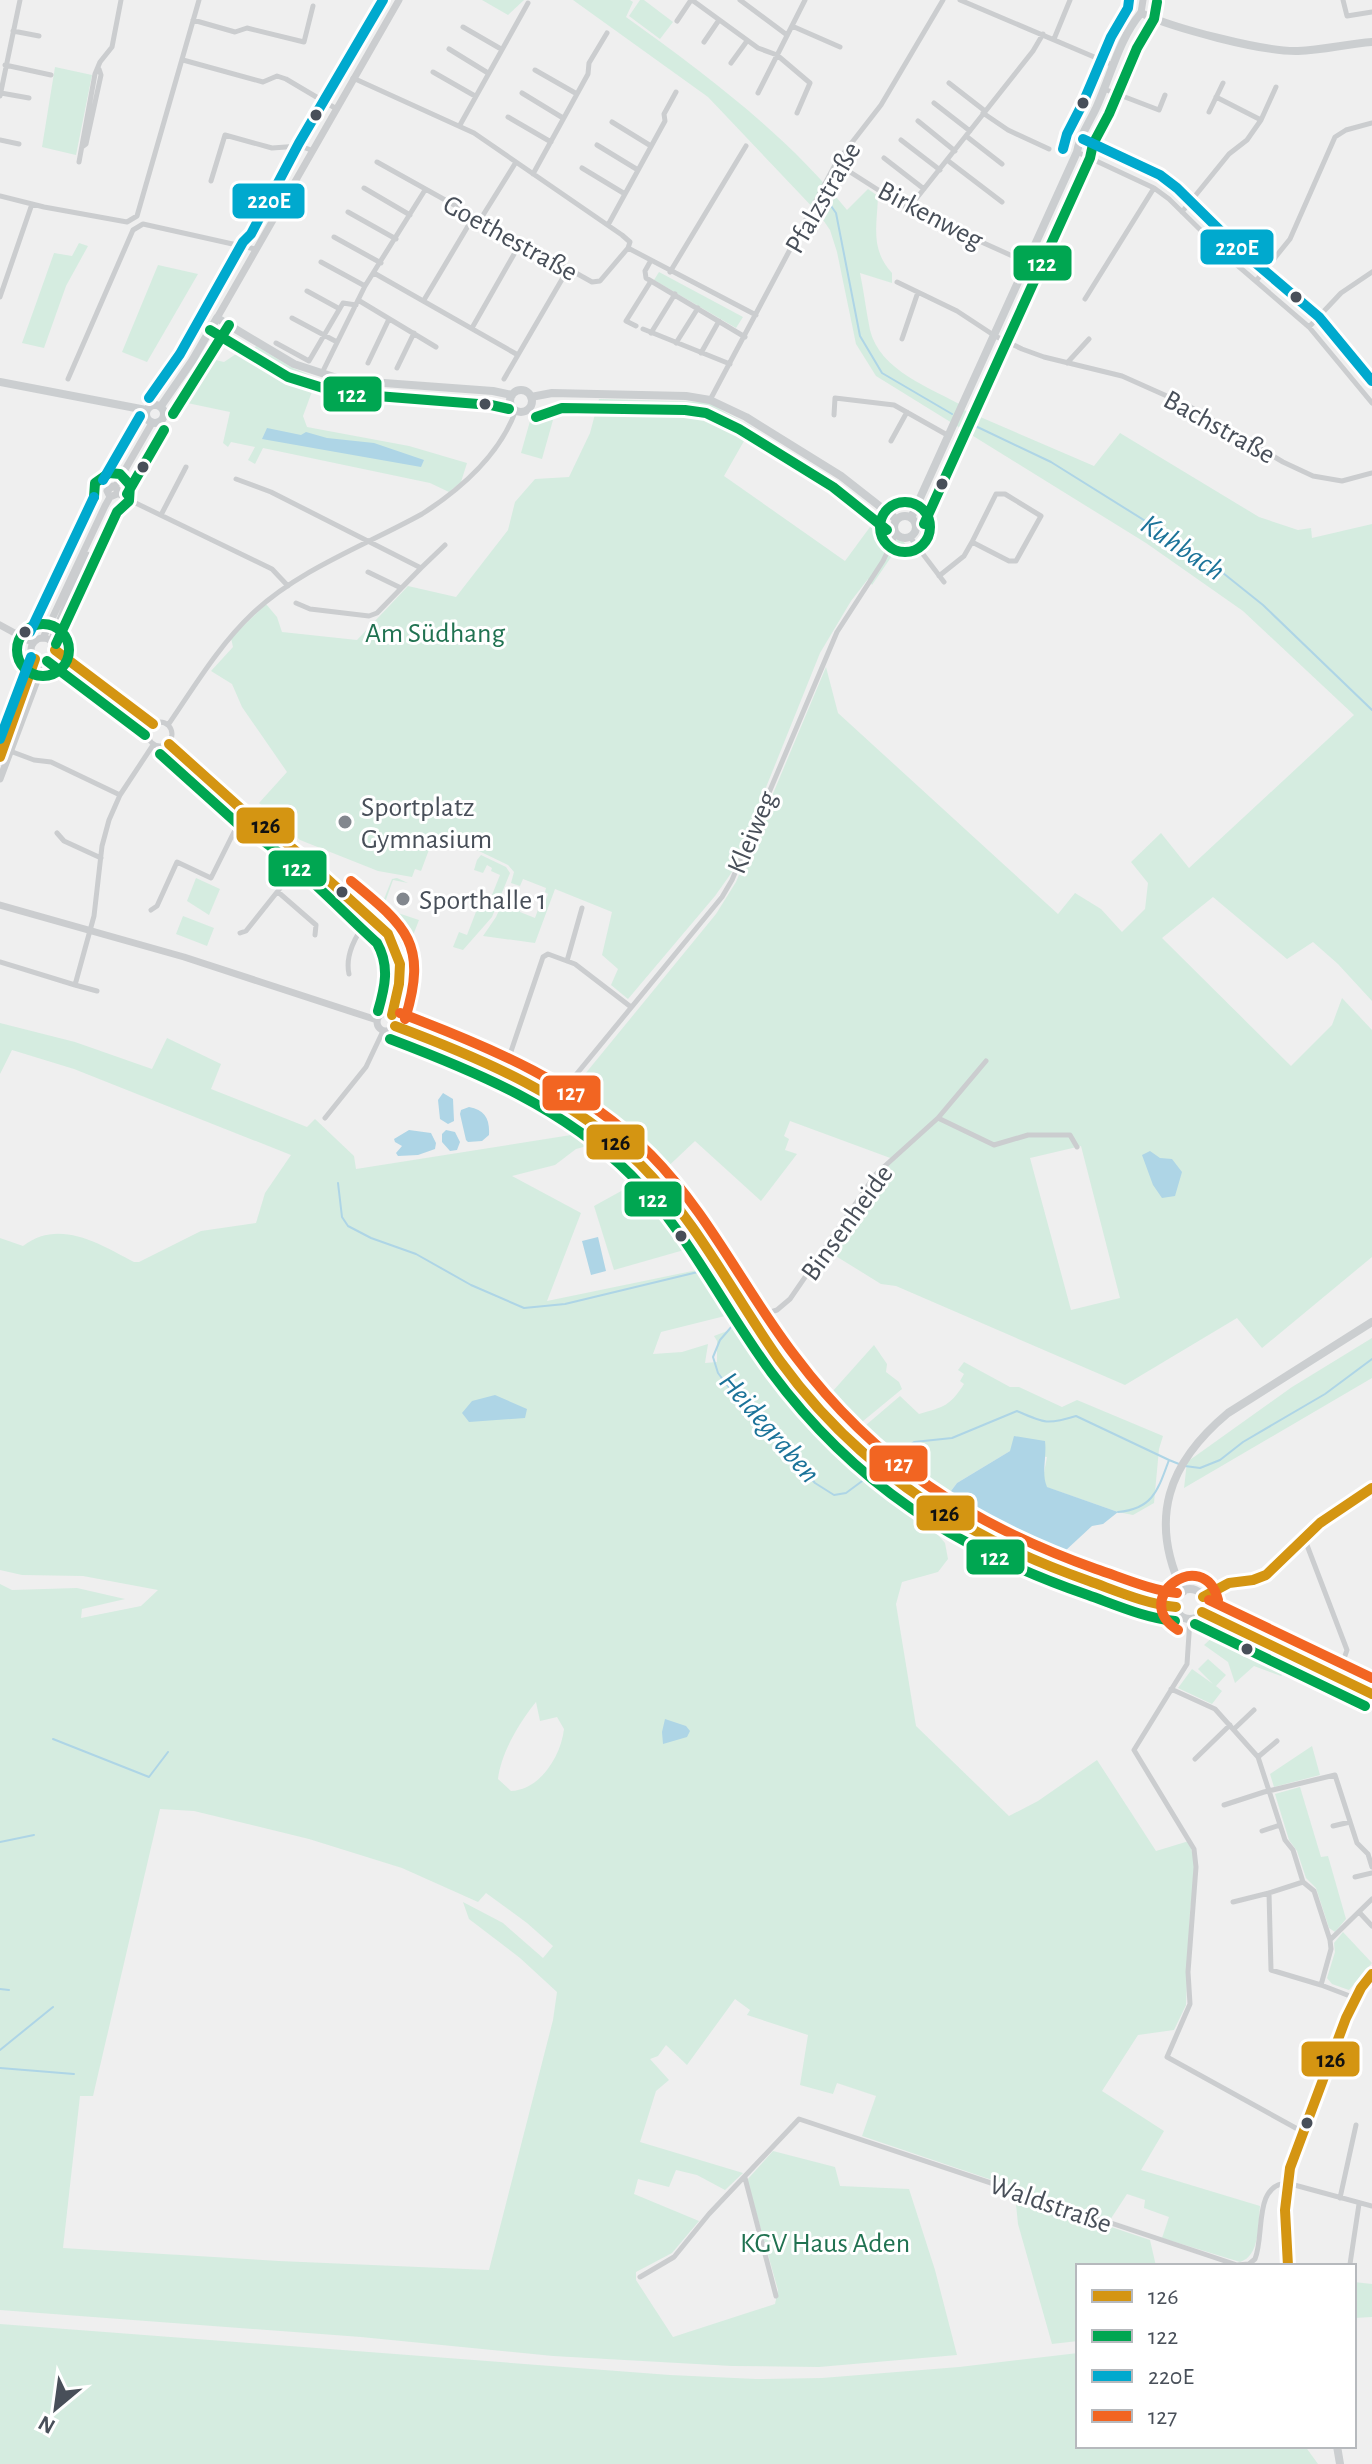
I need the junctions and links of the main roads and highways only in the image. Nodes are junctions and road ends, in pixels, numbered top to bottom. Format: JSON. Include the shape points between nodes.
{"nodes":[{"id":1,"x":1372,"y":42,"type":"edge"},
{"id":2,"x":0,"y":382,"type":"edge"},
{"id":3,"x":512,"y":395,"type":"junction"},
{"id":4,"x":531,"y":400,"type":"junction"},
{"id":5,"x":161,"y":406,"type":"junction"},
{"id":6,"x":146,"y":410,"type":"junction"},
{"id":7,"x":911,"y":518,"type":"junction"},
{"id":8,"x":896,"y":519,"type":"junction"},
{"id":9,"x":1372,"y":1322,"type":"edge"},
{"id":10,"x":1183,"y":1592,"type":"junction"},
{"id":11,"x":1372,"y":1974,"type":"edge"},
{"id":12,"x":1288,"y":2264,"type":"edge"}],
"edges":[{"from":1,"to":7,"type":"main road","via":[[1282,50],[1141,13]]},
{"from":2,"to":6,"type":"main road"},
{"from":3,"to":4,"type":"main road","via":[[520,390]]},
{"from":3,"to":4,"type":"main road","via":[[516,410],[527,410]]},
{"from":3,"to":5,"type":"main road","via":[[368,384],[321,374],[217,318]]},
{"from":4,"to":8,"type":"main road","via":[[560,394],[710,400],[841,476]]},
{"from":5,"to":6,"type":"main road"},
{"from":5,"to":6,"type":"main road","via":[[165,412],[160,422],[146,418]]},
{"from":7,"to":8,"type":"main road"},
{"from":7,"to":8,"type":"main road","via":[[916,526],[910,537],[902,538],[896,534]]},
{"from":9,"to":10,"type":"main road","via":[[1228,1413],[1189,1453],[1167,1500],[1165,1528],[1169,1561]]},
{"from":10,"to":10,"type":"main road","via":[[1176,1607],[1190,1619],[1202,1612],[1203,1597],[1196,1591]]},
{"from":11,"to":12,"type":"main road","via":[[1355,1998],[1287,2183]]}]}
